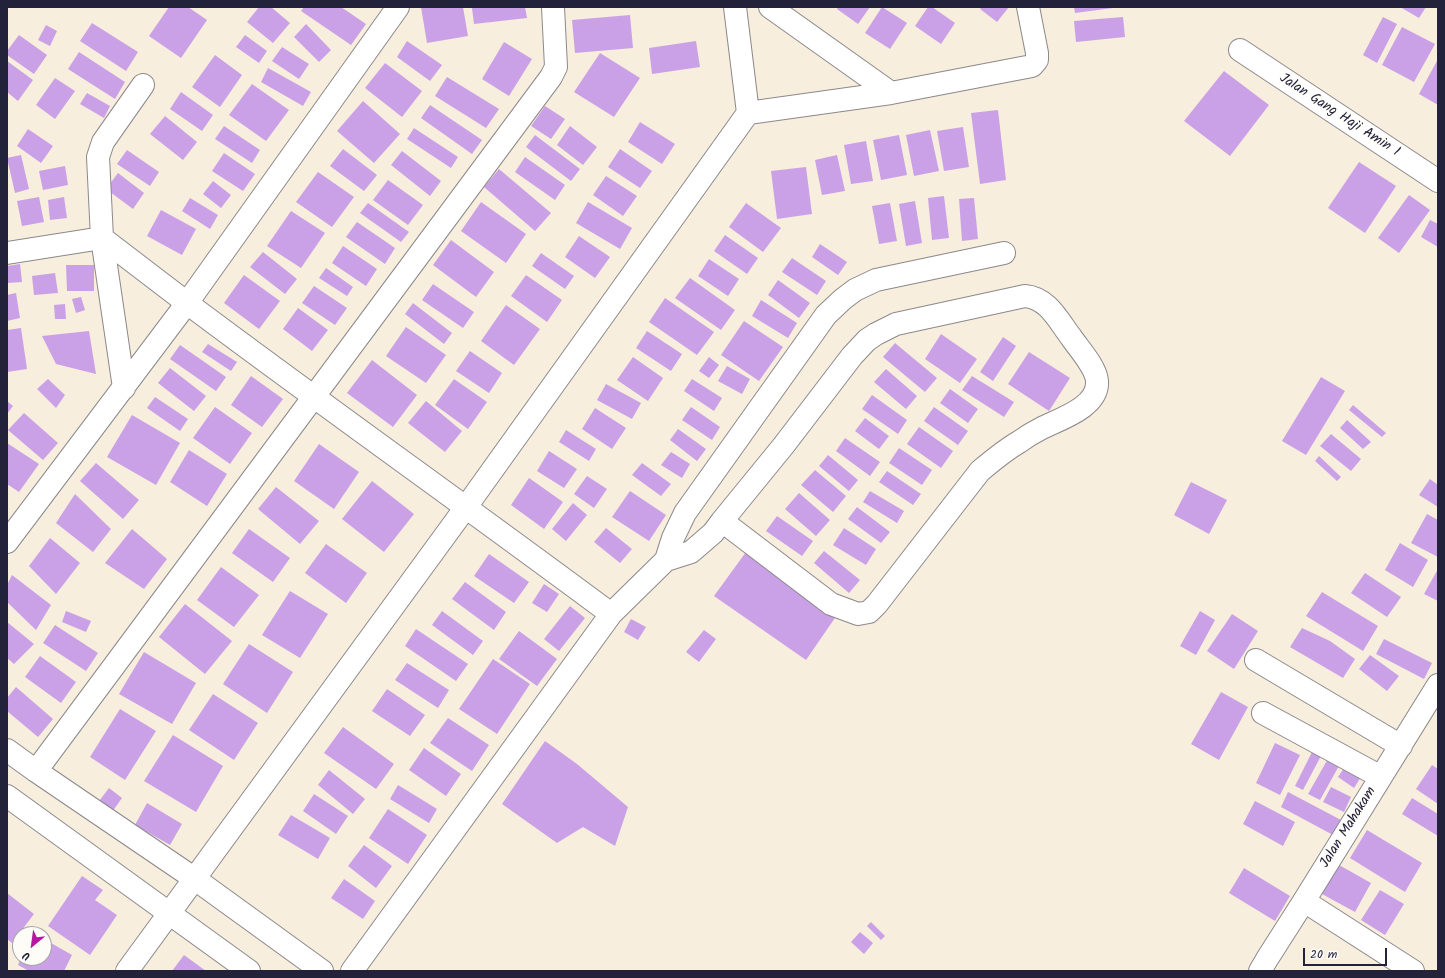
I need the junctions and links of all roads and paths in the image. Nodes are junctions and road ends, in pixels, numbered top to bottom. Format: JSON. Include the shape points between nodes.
{"nodes":[{"id":1,"x":398,"y":7,"type":"edge"},
{"id":2,"x":553,"y":7,"type":"edge"},
{"id":3,"x":734,"y":7,"type":"edge"},
{"id":4,"x":770,"y":7,"type":"edge"},
{"id":5,"x":1028,"y":7,"type":"edge"},
{"id":6,"x":1240,"y":50,"type":"dead end"},
{"id":7,"x":143,"y":86,"type":"dead end"},
{"id":8,"x":891,"y":93,"type":"junction"},
{"id":9,"x":748,"y":113,"type":"junction"},
{"id":10,"x":1438,"y":181,"type":"edge"},
{"id":11,"x":102,"y":238,"type":"junction"},
{"id":12,"x":7,"y":252,"type":"edge"},
{"id":13,"x":1004,"y":253,"type":"dead end"},
{"id":14,"x":187,"y":303,"type":"junction"},
{"id":15,"x":124,"y":388,"type":"junction"},
{"id":16,"x":314,"y":398,"type":"junction"},
{"id":17,"x":466,"y":507,"type":"junction"},
{"id":18,"x":722,"y":522,"type":"junction"},
{"id":19,"x":7,"y":542,"type":"edge"},
{"id":20,"x":666,"y":560,"type":"junction"},
{"id":21,"x":610,"y":614,"type":"junction"},
{"id":22,"x":1256,"y":660,"type":"dead end"},
{"id":23,"x":1438,"y":685,"type":"edge"},
{"id":24,"x":1264,"y":713,"type":"dead end"},
{"id":25,"x":1401,"y":746,"type":"junction"},
{"id":26,"x":7,"y":750,"type":"edge"},
{"id":27,"x":36,"y":771,"type":"junction"},
{"id":28,"x":1381,"y":777,"type":"junction"},
{"id":29,"x":9,"y":803,"type":"edge"},
{"id":30,"x":195,"y":879,"type":"junction"},
{"id":31,"x":1304,"y":901,"type":"junction"},
{"id":32,"x":170,"y":914,"type":"junction"},
{"id":33,"x":127,"y":971,"type":"edge"},
{"id":34,"x":249,"y":971,"type":"edge"},
{"id":35,"x":322,"y":971,"type":"edge"},
{"id":36,"x":352,"y":971,"type":"edge"},
{"id":37,"x":1260,"y":971,"type":"edge"},
{"id":38,"x":1413,"y":971,"type":"edge"}],
"edges":[{"from":1,"to":14,"type":"street"},
{"from":2,"to":16,"type":"street","via":[[556,67],[551,77]]},
{"from":3,"to":9,"type":"street"},
{"from":4,"to":8,"type":"street"},
{"from":5,"to":8,"type":"street","via":[[1037,53],[1037,60],[1032,66]]},
{"from":6,"to":10,"type":"street","name":"Jalan Gang Haji Amin 1"},
{"from":7,"to":11,"type":"street","via":[[103,142],[98,157]]},
{"from":8,"to":9,"type":"street"},
{"from":9,"to":17,"type":"street"},
{"from":11,"to":12,"type":"street"},
{"from":11,"to":14,"type":"street"},
{"from":11,"to":15,"type":"street"},
{"from":13,"to":20,"type":"street","via":[[876,280],[843,299],[826,315],[685,513]]},
{"from":14,"to":15,"type":"street"},
{"from":14,"to":16,"type":"street"},
{"from":15,"to":19,"type":"street"},
{"from":16,"to":17,"type":"street"},
{"from":16,"to":27,"type":"street"},
{"from":17,"to":21,"type":"street"},
{"from":17,"to":30,"type":"street"},
{"from":18,"to":18,"type":"street","via":[[831,604],[858,614],[869,612],[878,604],[980,471],[1018,442],[1066,418],[1088,403],[1096,391],[1097,381],[1093,370],[1050,309],[1039,299],[1032,297],[1025,296],[886,328],[867,340],[852,356]]},
{"from":18,"to":20,"type":"street","via":[[691,552]]},
{"from":20,"to":21,"type":"street"},
{"from":21,"to":36,"type":"street"},
{"from":22,"to":25,"type":"street"},
{"from":23,"to":25,"type":"street","name":"Jalan Mahakam"},
{"from":24,"to":28,"type":"street"},
{"from":25,"to":28,"type":"street","name":"Jalan Mahakam"},
{"from":26,"to":27,"type":"street"},
{"from":27,"to":30,"type":"street"},
{"from":28,"to":31,"type":"street","name":"Jalan Mahakam"},
{"from":29,"to":32,"type":"street"},
{"from":30,"to":32,"type":"street"},
{"from":30,"to":35,"type":"street"},
{"from":31,"to":37,"type":"street","name":"Jalan Mahakam"},
{"from":31,"to":38,"type":"street"},
{"from":32,"to":33,"type":"street"},
{"from":32,"to":34,"type":"street"}]}
